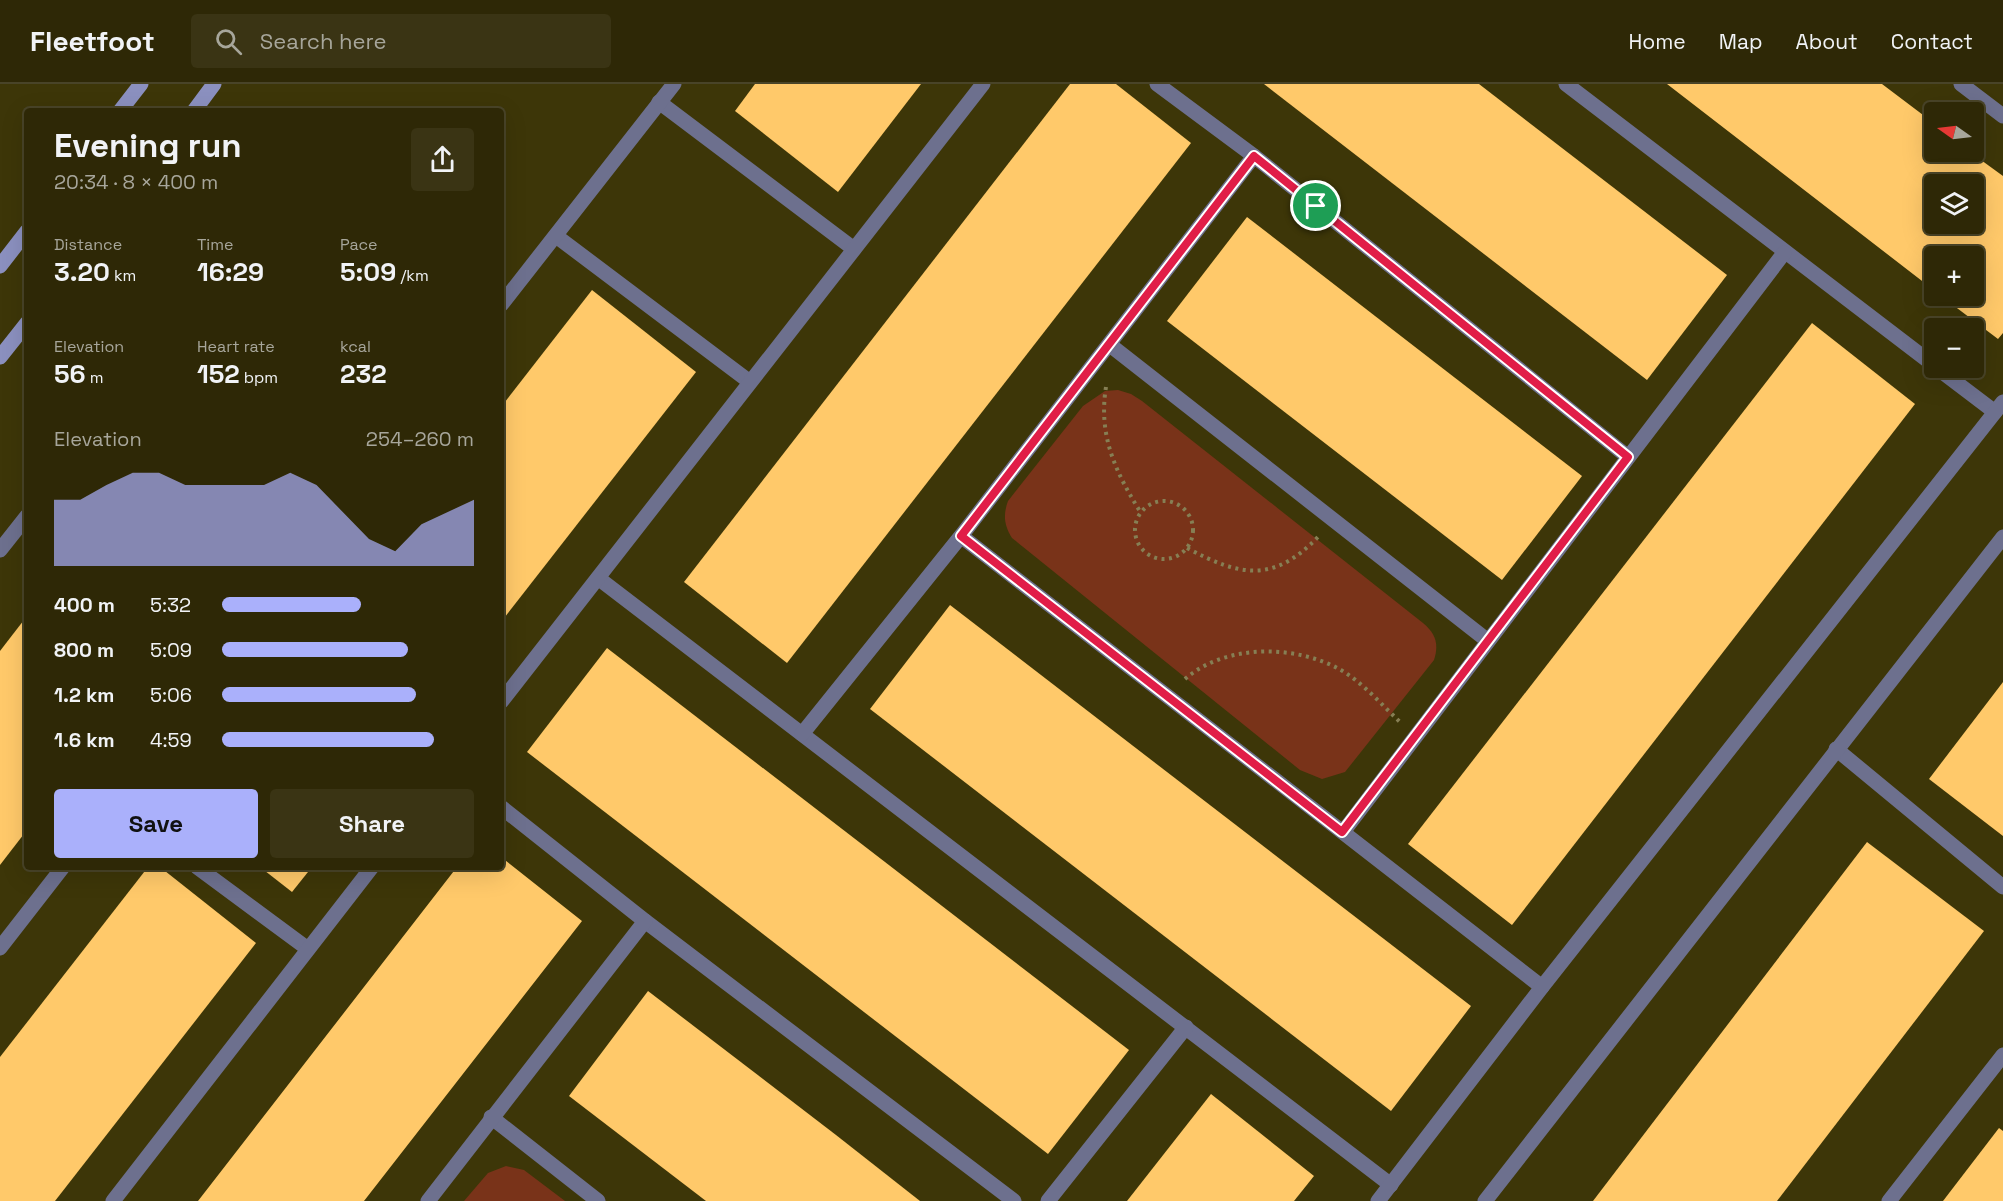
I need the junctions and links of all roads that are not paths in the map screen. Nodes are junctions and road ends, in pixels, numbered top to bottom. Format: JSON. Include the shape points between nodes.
{"nodes":[{"id":1,"x":141,"y":84,"type":"edge"},
{"id":2,"x":214,"y":84,"type":"edge"},
{"id":3,"x":674,"y":84,"type":"edge"},
{"id":4,"x":983,"y":84,"type":"edge"},
{"id":5,"x":1157,"y":84,"type":"edge"},
{"id":6,"x":1566,"y":84,"type":"edge"},
{"id":7,"x":1961,"y":84,"type":"edge"},
{"id":8,"x":659,"y":102,"type":"junction"},
{"id":9,"x":122,"y":108,"type":"edge"},
{"id":10,"x":196,"y":108,"type":"edge"},
{"id":11,"x":2003,"y":116,"type":"edge"},
{"id":12,"x":1254,"y":156,"type":"junction"},
{"id":13,"x":24,"y":235,"type":"edge"},
{"id":14,"x":556,"y":236,"type":"junction"},
{"id":15,"x":854,"y":249,"type":"junction"},
{"id":16,"x":1784,"y":253,"type":"junction"},
{"id":17,"x":0,"y":266,"type":"edge"},
{"id":18,"x":504,"y":301,"type":"edge"},
{"id":19,"x":24,"y":327,"type":"edge"},
{"id":20,"x":1113,"y":347,"type":"junction"},
{"id":21,"x":0,"y":357,"type":"edge"},
{"id":22,"x":1924,"y":358,"type":"edge"},
{"id":23,"x":1953,"y":378,"type":"edge"},
{"id":24,"x":750,"y":382,"type":"junction"},
{"id":25,"x":1999,"y":407,"type":"edge"},
{"id":26,"x":1628,"y":457,"type":"junction"},
{"id":27,"x":24,"y":520,"type":"edge"},
{"id":28,"x":961,"y":536,"type":"junction"},
{"id":29,"x":2003,"y":537,"type":"edge"},
{"id":30,"x":0,"y":550,"type":"edge"},
{"id":31,"x":598,"y":578,"type":"junction"},
{"id":32,"x":1488,"y":641,"type":"junction"},
{"id":33,"x":504,"y":698,"type":"edge"},
{"id":34,"x":802,"y":734,"type":"junction"},
{"id":35,"x":1836,"y":750,"type":"junction"},
{"id":36,"x":504,"y":809,"type":"edge"},
{"id":37,"x":1342,"y":832,"type":"junction"},
{"id":38,"x":61,"y":870,"type":"edge"},
{"id":39,"x":201,"y":870,"type":"edge"},
{"id":40,"x":370,"y":870,"type":"edge"},
{"id":41,"x":2003,"y":887,"type":"edge"},
{"id":42,"x":645,"y":921,"type":"junction"},
{"id":43,"x":0,"y":948,"type":"edge"},
{"id":44,"x":309,"y":949,"type":"junction"},
{"id":45,"x":1542,"y":987,"type":"junction"},
{"id":46,"x":1186,"y":1028,"type":"junction"},
{"id":47,"x":2003,"y":1055,"type":"edge"},
{"id":48,"x":491,"y":1117,"type":"junction"},
{"id":49,"x":1391,"y":1185,"type":"junction"},
{"id":50,"x":113,"y":1201,"type":"edge"},
{"id":51,"x":428,"y":1201,"type":"edge"},
{"id":52,"x":598,"y":1201,"type":"edge"},
{"id":53,"x":1014,"y":1201,"type":"edge"},
{"id":54,"x":1048,"y":1201,"type":"edge"},
{"id":55,"x":1378,"y":1201,"type":"edge"},
{"id":56,"x":1485,"y":1201,"type":"edge"},
{"id":57,"x":1889,"y":1201,"type":"edge"}],
"edges":[{"from":1,"to":9,"type":"street"},
{"from":2,"to":10,"type":"street"},
{"from":3,"to":8,"type":"street"},
{"from":4,"to":15,"type":"street"},
{"from":5,"to":12,"type":"street"},
{"from":6,"to":16,"type":"street"},
{"from":7,"to":11,"type":"street"},
{"from":8,"to":14,"type":"street"},
{"from":8,"to":15,"type":"street"},
{"from":12,"to":20,"type":"street"},
{"from":12,"to":26,"type":"street"},
{"from":13,"to":17,"type":"street"},
{"from":14,"to":18,"type":"street"},
{"from":14,"to":24,"type":"street"},
{"from":15,"to":24,"type":"street"},
{"from":16,"to":22,"type":"street"},
{"from":16,"to":26,"type":"street"},
{"from":19,"to":21,"type":"street"},
{"from":20,"to":28,"type":"street"},
{"from":20,"to":32,"type":"street"},
{"from":23,"to":25,"type":"street"},
{"from":24,"to":31,"type":"street"},
{"from":25,"to":45,"type":"street"},
{"from":26,"to":32,"type":"street"},
{"from":27,"to":30,"type":"street"},
{"from":28,"to":34,"type":"street"},
{"from":28,"to":37,"type":"street"},
{"from":29,"to":35,"type":"street"},
{"from":31,"to":33,"type":"street"},
{"from":31,"to":34,"type":"street"},
{"from":32,"to":37,"type":"street"},
{"from":34,"to":46,"type":"street"},
{"from":35,"to":41,"type":"street"},
{"from":35,"to":56,"type":"street"},
{"from":36,"to":42,"type":"street"},
{"from":37,"to":45,"type":"street"},
{"from":38,"to":43,"type":"street"},
{"from":39,"to":44,"type":"street"},
{"from":40,"to":44,"type":"street"},
{"from":42,"to":48,"type":"street"},
{"from":42,"to":53,"type":"street"},
{"from":44,"to":50,"type":"street"},
{"from":45,"to":49,"type":"street"},
{"from":46,"to":49,"type":"street"},
{"from":46,"to":54,"type":"street"},
{"from":47,"to":57,"type":"street"},
{"from":48,"to":51,"type":"street"},
{"from":48,"to":52,"type":"street"},
{"from":49,"to":55,"type":"street"}]}
